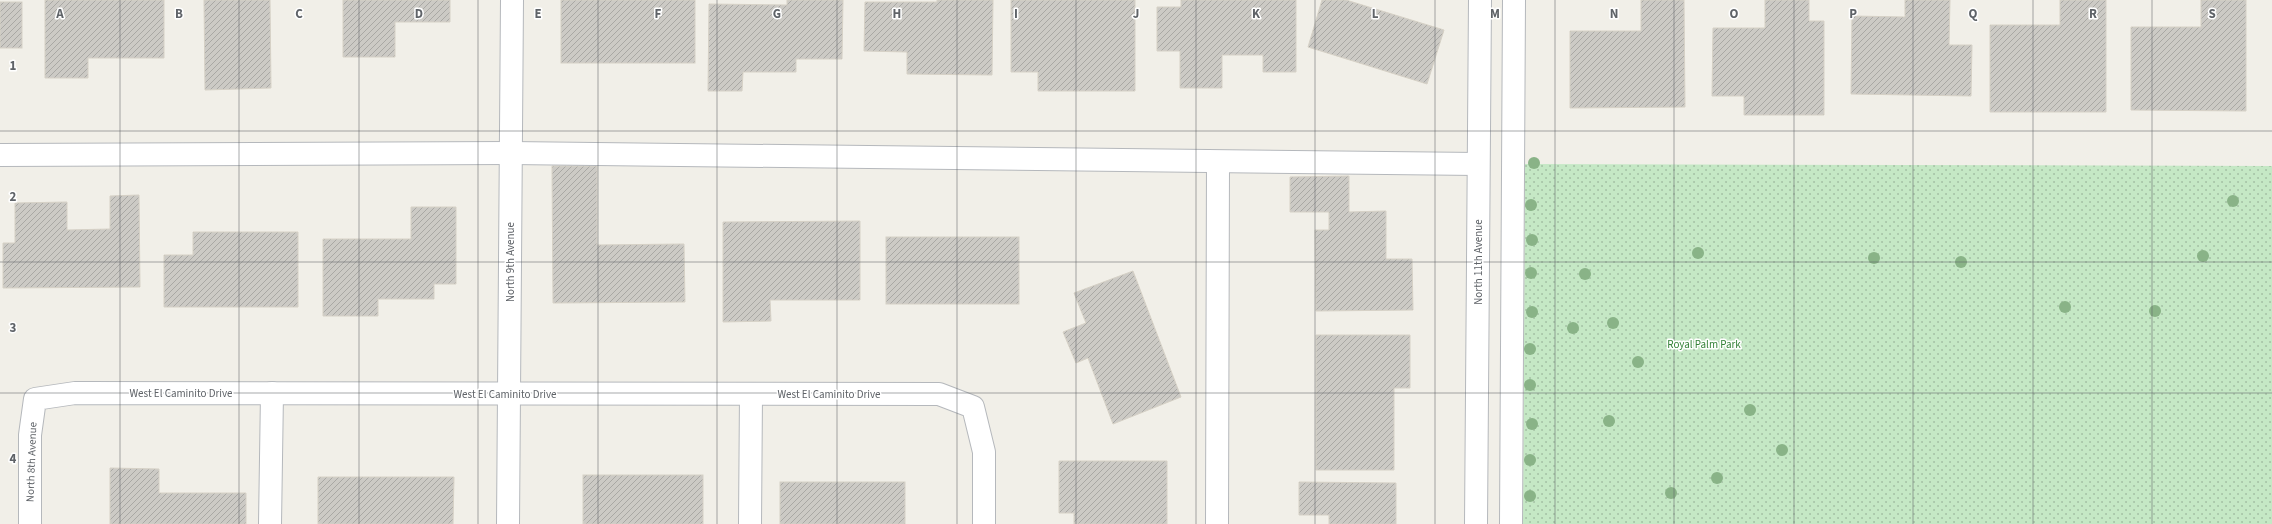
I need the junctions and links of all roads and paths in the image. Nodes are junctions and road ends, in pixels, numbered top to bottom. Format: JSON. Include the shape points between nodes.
{"nodes":[{"id":1,"x":512,"y":0,"type":"edge"},
{"id":2,"x":1480,"y":0,"type":"edge"},
{"id":3,"x":1514,"y":0,"type":"edge"},
{"id":4,"x":511,"y":153,"type":"junction"},
{"id":5,"x":0,"y":154,"type":"edge"},
{"id":6,"x":1218,"y":162,"type":"junction"},
{"id":7,"x":1478,"y":164,"type":"junction"},
{"id":8,"x":272,"y":393,"type":"junction"},
{"id":9,"x":509,"y":394,"type":"junction"},
{"id":10,"x":751,"y":394,"type":"junction"},
{"id":11,"x":35,"y":399,"type":"joint"},
{"id":12,"x":30,"y":524,"type":"edge"},
{"id":13,"x":270,"y":524,"type":"edge"},
{"id":14,"x":508,"y":524,"type":"edge"},
{"id":15,"x":750,"y":524,"type":"edge"},
{"id":16,"x":984,"y":524,"type":"edge"},
{"id":17,"x":1217,"y":524,"type":"edge"},
{"id":18,"x":1476,"y":524,"type":"edge"},
{"id":19,"x":1511,"y":524,"type":"edge"}],
"edges":[{"from":1,"to":4,"type":"street","name":"North 9th Avenue"},
{"from":2,"to":7,"type":"street","name":"North 11th Avenue"},
{"from":3,"to":19,"type":"street"},
{"from":4,"to":5,"type":"street"},
{"from":4,"to":6,"type":"street"},
{"from":4,"to":9,"type":"street","name":"North 9th Avenue"},
{"from":6,"to":7,"type":"street"},
{"from":6,"to":17,"type":"street"},
{"from":7,"to":18,"type":"street","name":"North 11th Avenue"},
{"from":8,"to":9,"type":"street","name":"West El Caminito Drive"},
{"from":8,"to":11,"type":"street","name":"West El Caminito Drive","via":[[75,393]]},
{"from":8,"to":13,"type":"street"},
{"from":9,"to":10,"type":"street","name":"West El Caminito Drive"},
{"from":9,"to":14,"type":"street","name":"North 9th Avenue"},
{"from":10,"to":15,"type":"street"},
{"from":10,"to":16,"type":"street","name":"West El Caminito Drive","via":[[939,394],[973,407],[984,452]]},
{"from":11,"to":12,"type":"street","name":"North 8th Avenue","via":[[30,435]]}]}
